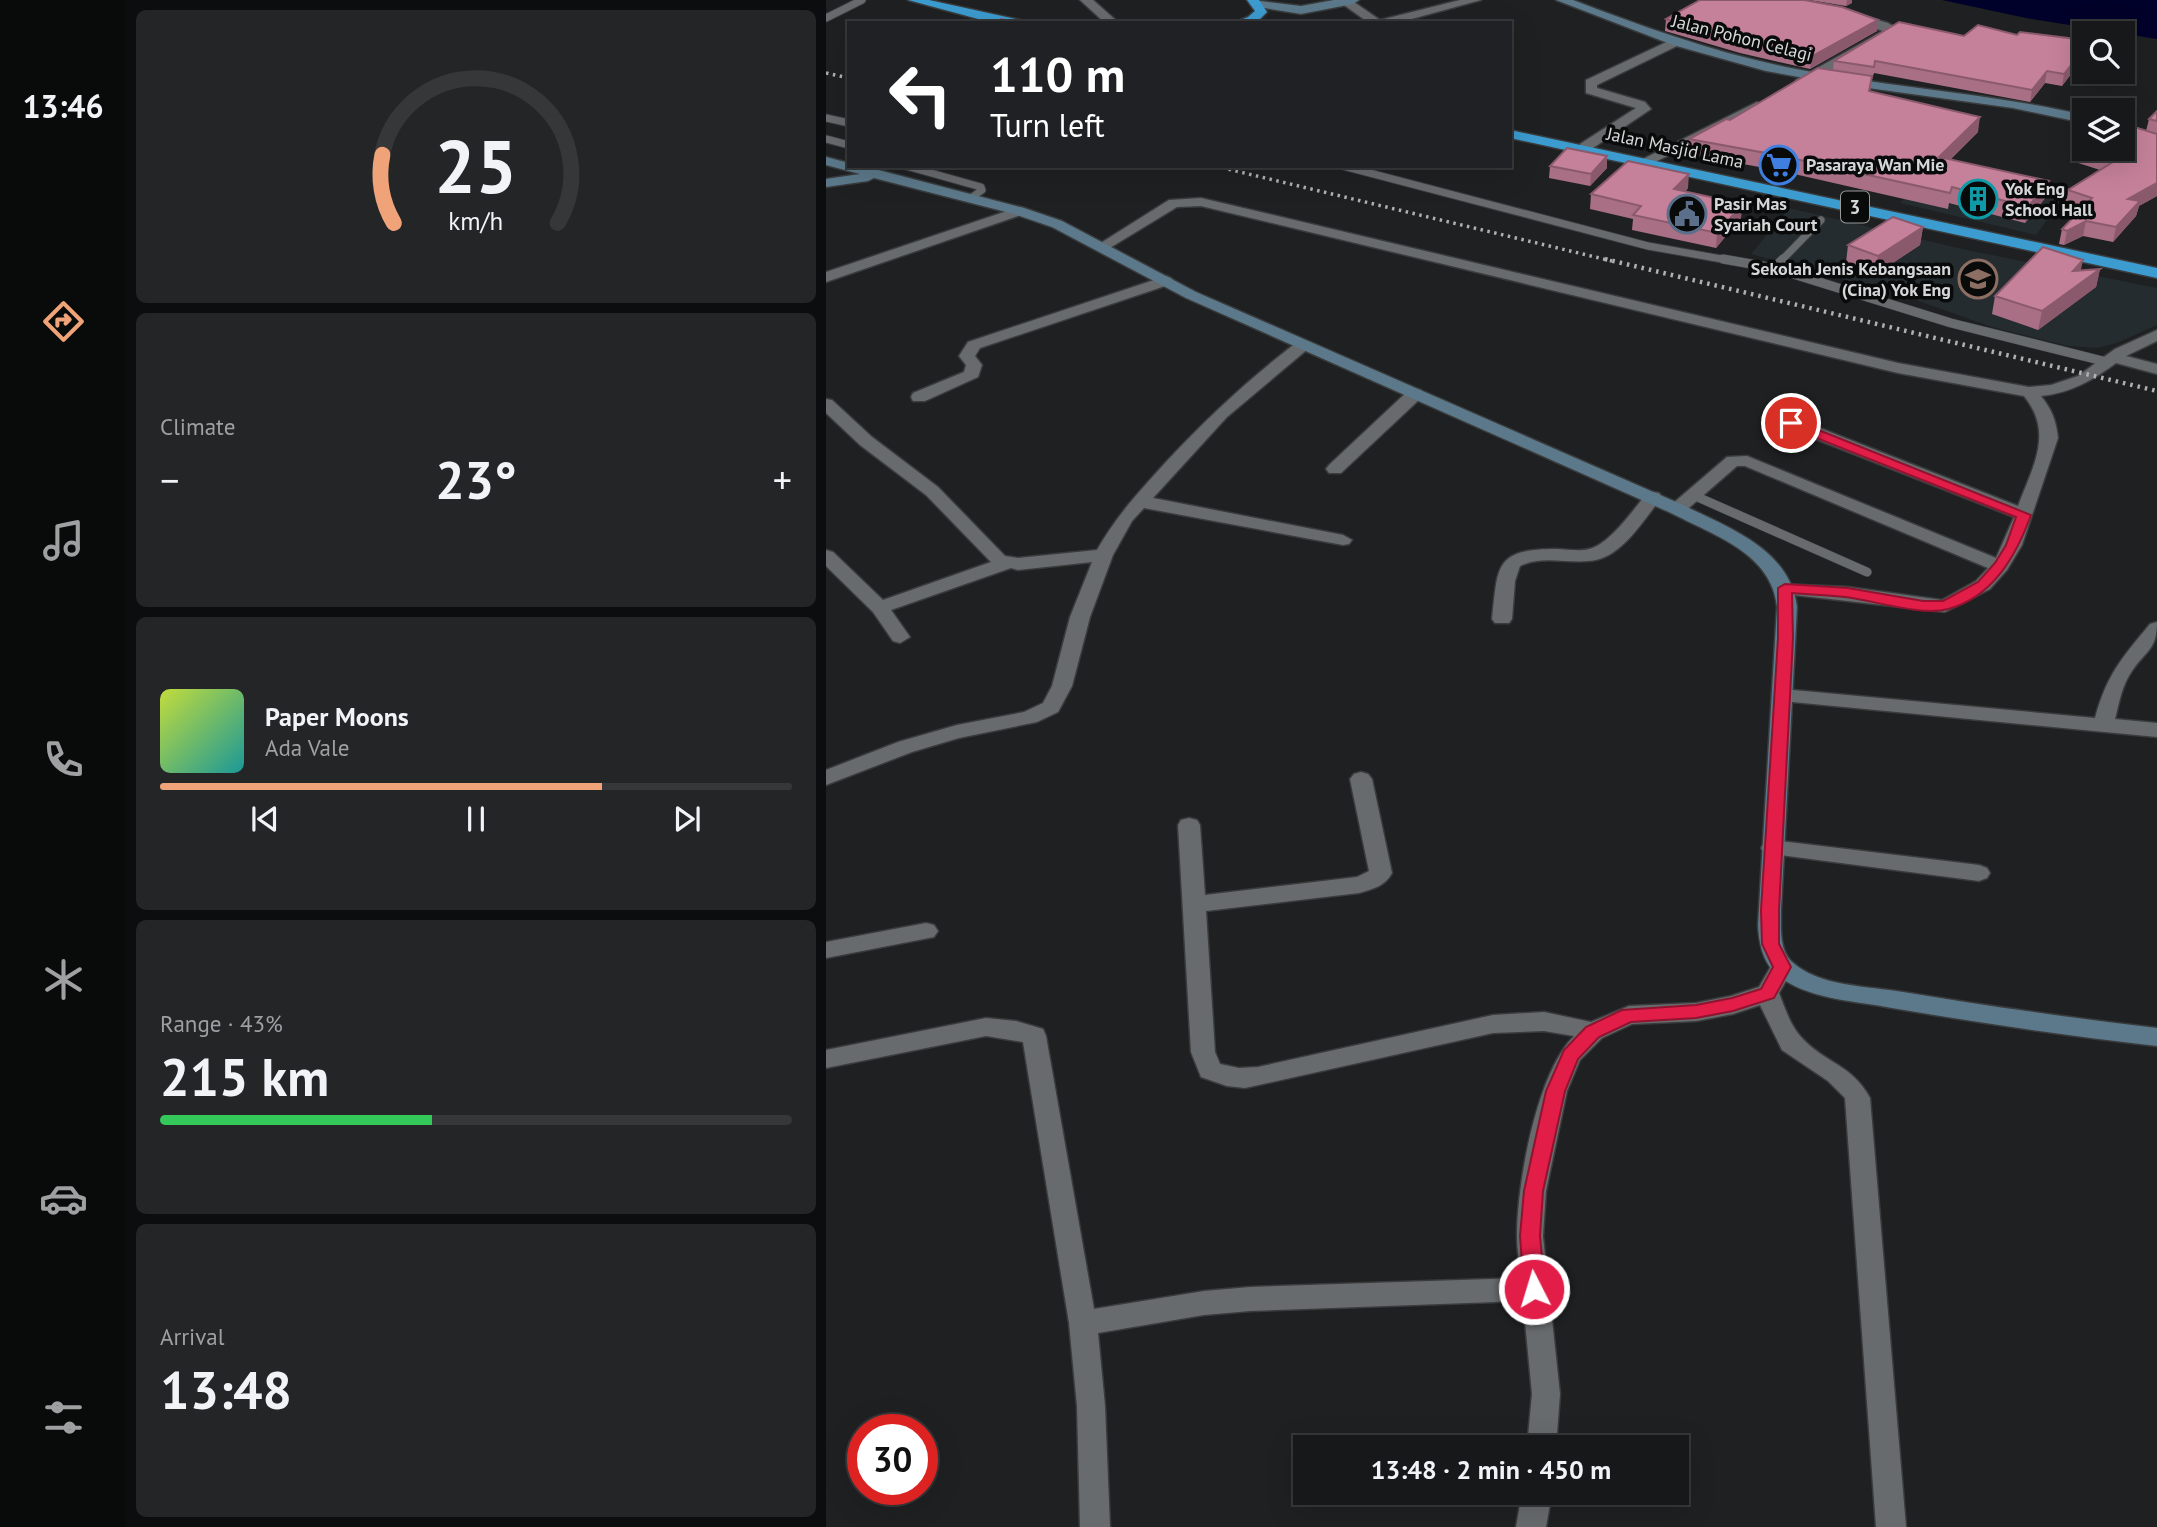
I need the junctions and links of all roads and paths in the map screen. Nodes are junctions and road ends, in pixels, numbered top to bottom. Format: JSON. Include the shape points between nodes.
{"nodes":[{"id":1,"x":859,"y":0,"type":"edge"},
{"id":2,"x":914,"y":0,"type":"edge"},
{"id":3,"x":1086,"y":0,"type":"edge"},
{"id":4,"x":1475,"y":0,"type":"edge"},
{"id":5,"x":1562,"y":0,"type":"edge"},
{"id":6,"x":1254,"y":1,"type":"edge"},
{"id":7,"x":1347,"y":1,"type":"edge"},
{"id":8,"x":1836,"y":13,"type":"edge"},
{"id":9,"x":826,"y":18,"type":"edge"},
{"id":10,"x":999,"y":21,"type":"edge"},
{"id":11,"x":1111,"y":21,"type":"edge"},
{"id":12,"x":1244,"y":21,"type":"edge"},
{"id":13,"x":1376,"y":21,"type":"edge"},
{"id":14,"x":1387,"y":21,"type":"edge"},
{"id":15,"x":1675,"y":42,"type":"junction"},
{"id":16,"x":1813,"y":76,"type":"junction"},
{"id":17,"x":1789,"y":89,"type":"edge"},
{"id":18,"x":1764,"y":102,"type":"edge"},
{"id":19,"x":826,"y":118,"type":"edge"},
{"id":20,"x":2072,"y":118,"type":"edge"},
{"id":21,"x":847,"y":123,"type":"edge"},
{"id":22,"x":1512,"y":131,"type":"edge"},
{"id":23,"x":826,"y":139,"type":"edge"},
{"id":24,"x":847,"y":144,"type":"edge"},
{"id":25,"x":1585,"y":147,"type":"junction"},
{"id":26,"x":826,"y":161,"type":"edge"},
{"id":27,"x":1646,"y":161,"type":"junction"},
{"id":28,"x":847,"y":164,"type":"edge"},
{"id":29,"x":873,"y":168,"type":"edge"},
{"id":30,"x":1351,"y":168,"type":"edge"},
{"id":31,"x":900,"y":172,"type":"edge"},
{"id":32,"x":826,"y":183,"type":"edge"},
{"id":33,"x":1019,"y":211,"type":"junction"},
{"id":34,"x":1821,"y":220,"type":"dead end"},
{"id":35,"x":1103,"y":246,"type":"junction"},
{"id":36,"x":1774,"y":268,"type":"junction"},
{"id":37,"x":2157,"y":273,"type":"edge"},
{"id":38,"x":826,"y":277,"type":"edge"},
{"id":39,"x":1166,"y":281,"type":"junction"},
{"id":40,"x":2157,"y":335,"type":"edge"},
{"id":41,"x":1304,"y":345,"type":"junction"},
{"id":42,"x":2110,"y":360,"type":"junction"},
{"id":43,"x":2157,"y":369,"type":"edge"},
{"id":44,"x":2029,"y":392,"type":"junction"},
{"id":45,"x":1415,"y":394,"type":"junction"},
{"id":46,"x":919,"y":397,"type":"dead end"},
{"id":47,"x":826,"y":404,"type":"edge"},
{"id":48,"x":1791,"y":423,"type":"dead end"},
{"id":49,"x":1335,"y":469,"type":"dead end"},
{"id":50,"x":1693,"y":495,"type":"junction"},
{"id":51,"x":1653,"y":497,"type":"junction"},
{"id":52,"x":1138,"y":501,"type":"junction"},
{"id":53,"x":1677,"y":509,"type":"junction"},
{"id":54,"x":2024,"y":515,"type":"junction"},
{"id":55,"x":1343,"y":540,"type":"dead end"},
{"id":56,"x":1104,"y":555,"type":"junction"},
{"id":57,"x":826,"y":556,"type":"edge"},
{"id":58,"x":1007,"y":563,"type":"junction"},
{"id":59,"x":2000,"y":566,"type":"junction"},
{"id":60,"x":1867,"y":572,"type":"dead end"},
{"id":61,"x":1785,"y":588,"type":"junction"},
{"id":62,"x":880,"y":608,"type":"junction"},
{"id":63,"x":1502,"y":619,"type":"dead end"},
{"id":64,"x":2157,"y":628,"type":"edge"},
{"id":65,"x":900,"y":637,"type":"dead end"},
{"id":66,"x":1782,"y":695,"type":"junction"},
{"id":67,"x":2103,"y":724,"type":"junction"},
{"id":68,"x":2157,"y":730,"type":"edge"},
{"id":69,"x":826,"y":778,"type":"edge"},
{"id":70,"x":1361,"y":779,"type":"dead end"},
{"id":71,"x":1188,"y":825,"type":"dead end"},
{"id":72,"x":1772,"y":848,"type":"junction"},
{"id":73,"x":1979,"y":873,"type":"dead end"},
{"id":74,"x":1194,"y":904,"type":"junction"},
{"id":75,"x":926,"y":931,"type":"dead end"},
{"id":76,"x":826,"y":950,"type":"edge"},
{"id":77,"x":1782,"y":967,"type":"junction"},
{"id":78,"x":1767,"y":993,"type":"junction"},
{"id":79,"x":1593,"y":1032,"type":"junction"},
{"id":80,"x":2157,"y":1037,"type":"edge"},
{"id":81,"x":826,"y":1059,"type":"edge"},
{"id":82,"x":1534,"y":1289,"type":"junction"},
{"id":83,"x":1083,"y":1323,"type":"junction"},
{"id":84,"x":1543,"y":1435,"type":"edge"},
{"id":85,"x":1535,"y":1505,"type":"edge"},
{"id":86,"x":1095,"y":1527,"type":"edge"},
{"id":87,"x":1531,"y":1527,"type":"edge"},
{"id":88,"x":1891,"y":1527,"type":"edge"}],
"edges":[{"from":1,"to":9,"type":"lane"},
{"from":2,"to":10,"type":"highway"},
{"from":3,"to":11,"type":"street"},
{"from":4,"to":14,"type":"street"},
{"from":5,"to":15,"type":"street","name":"Jalan Pohon Celagi"},
{"from":6,"to":7,"type":"street","via":[[1301,10]]},
{"from":6,"to":12,"type":"highway","via":[[1261,8],[1258,16]]},
{"from":7,"to":13,"type":"street"},
{"from":8,"to":16,"type":"street","via":[[1884,26],[1889,33]]},
{"from":15,"to":16,"type":"street","name":"Jalan Pohon Celagi"},
{"from":15,"to":25,"type":"street","via":[[1591,83],[1591,90],[1598,94],[1644,109]]},
{"from":16,"to":17,"type":"street"},
{"from":16,"to":20,"type":"street","name":"Jalan Pohon Celagi","via":[[1958,95]]},
{"from":18,"to":27,"type":"street"},
{"from":19,"to":21,"type":"lane"},
{"from":22,"to":25,"type":"highway","name":"Jalan Masjid Lama","number":"3"},
{"from":23,"to":24,"type":"lane"},
{"from":25,"to":27,"type":"highway","name":"Jalan Masjid Lama","number":"3"},
{"from":26,"to":28,"type":"street"},
{"from":27,"to":37,"type":"highway","name":"Jalan Masjid Lama","number":"3"},
{"from":29,"to":31,"type":"street"},
{"from":30,"to":36,"type":"lane","via":[[1660,248]]},
{"from":31,"to":32,"type":"street"},
{"from":31,"to":33,"type":"street"},
{"from":33,"to":35,"type":"street"},
{"from":33,"to":38,"type":"street"},
{"from":34,"to":36,"type":"lane"},
{"from":35,"to":39,"type":"street"},
{"from":35,"to":44,"type":"street","via":[[1174,203],[1201,202],[1898,368]]},
{"from":36,"to":42,"type":"lane","via":[[1951,323]]},
{"from":39,"to":41,"type":"street"},
{"from":39,"to":46,"type":"street","via":[[974,345],[967,356],[974,365],[972,374]]},
{"from":40,"to":42,"type":"street"},
{"from":41,"to":45,"type":"street"},
{"from":41,"to":52,"type":"street","via":[[1230,405]]},
{"from":42,"to":43,"type":"street"},
{"from":42,"to":44,"type":"street","via":[[2068,386]]},
{"from":44,"to":54,"type":"street","via":[[2043,409],[2049,439]]},
{"from":45,"to":49,"type":"street"},
{"from":45,"to":51,"type":"street"},
{"from":47,"to":58,"type":"street","via":[[932,491]]},
{"from":48,"to":54,"type":"street"},
{"from":50,"to":53,"type":"street"},
{"from":50,"to":59,"type":"street","via":[[1733,461],[1747,461]]},
{"from":50,"to":60,"type":"lane"},
{"from":51,"to":53,"type":"street"},
{"from":51,"to":63,"type":"street","via":[[1619,537],[1593,555],[1529,555],[1513,562],[1508,569]]},
{"from":52,"to":55,"type":"street"},
{"from":52,"to":56,"type":"street"},
{"from":53,"to":61,"type":"street","via":[[1746,544],[1768,562]]},
{"from":54,"to":59,"type":"street"},
{"from":56,"to":58,"type":"street"},
{"from":56,"to":69,"type":"street","via":[[1051,707],[1030,717],[905,747]]},
{"from":57,"to":62,"type":"street"},
{"from":58,"to":62,"type":"street"},
{"from":59,"to":61,"type":"street","via":[[1983,585],[1945,606]]},
{"from":61,"to":66,"type":"street"},
{"from":62,"to":65,"type":"street"},
{"from":64,"to":67,"type":"street","via":[[2123,669]]},
{"from":66,"to":67,"type":"street"},
{"from":66,"to":72,"type":"street"},
{"from":67,"to":68,"type":"street"},
{"from":70,"to":74,"type":"street","via":[[1381,873],[1373,880],[1359,886]]},
{"from":71,"to":74,"type":"street"},
{"from":72,"to":73,"type":"street"},
{"from":72,"to":77,"type":"street","via":[[1770,944]]},
{"from":74,"to":79,"type":"street","via":[[1203,1052],[1210,1070],[1226,1077],[1258,1077],[1516,1022],[1552,1022]]},
{"from":75,"to":76,"type":"street"},
{"from":77,"to":78,"type":"street"},
{"from":77,"to":80,"type":"street","via":[[1808,982],[1847,990],[1993,1017]]},
{"from":78,"to":79,"type":"street","via":[[1696,1012],[1629,1015]]},
{"from":78,"to":88,"type":"street","via":[[1791,1042],[1851,1086],[1857,1098]]},
{"from":79,"to":82,"type":"street","via":[[1570,1055],[1544,1132],[1530,1236]]},
{"from":81,"to":83,"type":"street","via":[[986,1027],[1034,1036]]},
{"from":82,"to":83,"type":"street","via":[[1250,1299]]},
{"from":82,"to":84,"type":"street","via":[[1546,1394]]},
{"from":83,"to":86,"type":"street"},
{"from":85,"to":87,"type":"street"}]}
